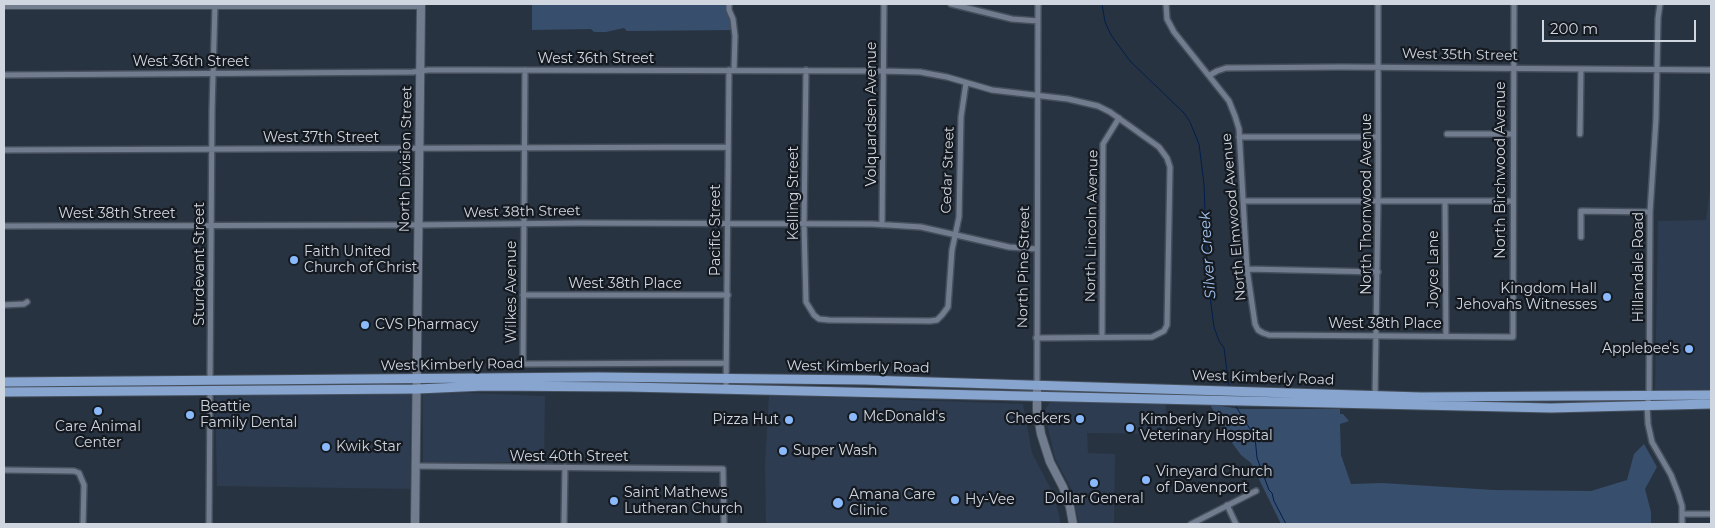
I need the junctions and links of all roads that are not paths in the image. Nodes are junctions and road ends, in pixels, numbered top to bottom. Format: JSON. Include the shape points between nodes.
{"nodes":[{"id":1,"x":134,"y":4,"type":"edge"},
{"id":2,"x":216,"y":4,"type":"edge"},
{"id":3,"x":421,"y":4,"type":"edge"},
{"id":4,"x":729,"y":4,"type":"edge"},
{"id":5,"x":884,"y":4,"type":"edge"},
{"id":6,"x":951,"y":4,"type":"edge"},
{"id":7,"x":1038,"y":4,"type":"edge"},
{"id":8,"x":1166,"y":4,"type":"edge"},
{"id":9,"x":1378,"y":4,"type":"edge"},
{"id":10,"x":1514,"y":4,"type":"edge"},
{"id":11,"x":1660,"y":4,"type":"edge"},
{"id":12,"x":4,"y":5,"type":"edge"},
{"id":13,"x":54,"y":5,"type":"edge"},
{"id":14,"x":1038,"y":20,"type":"junction"},
{"id":15,"x":1378,"y":67,"type":"junction"},
{"id":16,"x":1513,"y":68,"type":"junction"},
{"id":17,"x":1581,"y":69,"type":"junction"},
{"id":18,"x":525,"y":70,"type":"junction"},
{"id":19,"x":732,"y":70,"type":"junction"},
{"id":20,"x":806,"y":70,"type":"junction"},
{"id":21,"x":1657,"y":70,"type":"junction"},
{"id":22,"x":1711,"y":70,"type":"edge"},
{"id":23,"x":420,"y":71,"type":"junction"},
{"id":24,"x":883,"y":71,"type":"junction"},
{"id":25,"x":213,"y":74,"type":"junction"},
{"id":26,"x":4,"y":75,"type":"edge"},
{"id":27,"x":1210,"y":75,"type":"junction"},
{"id":28,"x":966,"y":83,"type":"junction"},
{"id":29,"x":1038,"y":96,"type":"junction"},
{"id":30,"x":1119,"y":118,"type":"junction"},
{"id":31,"x":1447,"y":134,"type":"dead end"},
{"id":32,"x":1512,"y":134,"type":"junction"},
{"id":33,"x":1580,"y":134,"type":"dead end"},
{"id":34,"x":1239,"y":137,"type":"junction"},
{"id":35,"x":1378,"y":137,"type":"junction"},
{"id":36,"x":728,"y":147,"type":"junction"},
{"id":37,"x":418,"y":148,"type":"junction"},
{"id":38,"x":524,"y":148,"type":"junction"},
{"id":39,"x":212,"y":149,"type":"junction"},
{"id":40,"x":4,"y":150,"type":"edge"},
{"id":41,"x":1243,"y":201,"type":"junction"},
{"id":42,"x":1378,"y":201,"type":"junction"},
{"id":43,"x":1445,"y":201,"type":"junction"},
{"id":44,"x":1512,"y":201,"type":"junction"},
{"id":45,"x":1650,"y":212,"type":"junction"},
{"id":46,"x":727,"y":223,"type":"junction"},
{"id":47,"x":523,"y":224,"type":"junction"},
{"id":48,"x":804,"y":224,"type":"junction"},
{"id":49,"x":211,"y":225,"type":"junction"},
{"id":50,"x":418,"y":225,"type":"junction"},
{"id":51,"x":882,"y":225,"type":"junction"},
{"id":52,"x":4,"y":226,"type":"edge"},
{"id":53,"x":954,"y":234,"type":"junction"},
{"id":54,"x":1581,"y":237,"type":"dead end"},
{"id":55,"x":1037,"y":249,"type":"junction"},
{"id":56,"x":1247,"y":269,"type":"junction"},
{"id":57,"x":1378,"y":272,"type":"junction"},
{"id":58,"x":523,"y":295,"type":"junction"},
{"id":59,"x":728,"y":295,"type":"junction"},
{"id":60,"x":27,"y":302,"type":"dead end"},
{"id":61,"x":4,"y":305,"type":"edge"},
{"id":62,"x":942,"y":315,"type":"joint"},
{"id":63,"x":1258,"y":330,"type":"joint"},
{"id":64,"x":1376,"y":336,"type":"junction"},
{"id":65,"x":1446,"y":336,"type":"junction"},
{"id":66,"x":1102,"y":337,"type":"junction"},
{"id":67,"x":1513,"y":337,"type":"joint"},
{"id":68,"x":1036,"y":338,"type":"junction"},
{"id":69,"x":726,"y":363,"type":"junction"},
{"id":70,"x":523,"y":364,"type":"joint"},
{"id":71,"x":726,"y":378,"type":"junction"},
{"id":72,"x":210,"y":380,"type":"junction"},
{"id":73,"x":4,"y":382,"type":"edge"},
{"id":74,"x":417,"y":384,"type":"junction"},
{"id":75,"x":726,"y":389,"type":"junction"},
{"id":76,"x":210,"y":390,"type":"junction"},
{"id":77,"x":1037,"y":391,"type":"junction"},
{"id":78,"x":4,"y":392,"type":"edge"},
{"id":79,"x":1711,"y":395,"type":"edge"},
{"id":80,"x":1242,"y":396,"type":"junction"},
{"id":81,"x":1375,"y":400,"type":"junction"},
{"id":82,"x":1648,"y":401,"type":"junction"},
{"id":83,"x":1711,"y":404,"type":"edge"},
{"id":84,"x":415,"y":466,"type":"junction"},
{"id":85,"x":565,"y":467,"type":"junction"},
{"id":86,"x":4,"y":470,"type":"edge"},
{"id":87,"x":1256,"y":490,"type":"dead end"},
{"id":88,"x":1227,"y":505,"type":"junction"},
{"id":89,"x":1682,"y":514,"type":"junction"},
{"id":90,"x":1711,"y":514,"type":"edge"},
{"id":91,"x":83,"y":524,"type":"edge"},
{"id":92,"x":209,"y":524,"type":"edge"},
{"id":93,"x":415,"y":524,"type":"edge"},
{"id":94,"x":564,"y":524,"type":"edge"},
{"id":95,"x":724,"y":524,"type":"edge"},
{"id":96,"x":1072,"y":524,"type":"edge"},
{"id":97,"x":1191,"y":524,"type":"edge"},
{"id":98,"x":1236,"y":524,"type":"edge"},
{"id":99,"x":1682,"y":524,"type":"edge"}],
"edges":[{"from":1,"to":2,"type":"street"},
{"from":1,"to":13,"type":"street"},
{"from":2,"to":3,"type":"street"},
{"from":2,"to":25,"type":"street","name":"Sturdevant Street"},
{"from":3,"to":23,"type":"street","name":"North Division Street"},
{"from":4,"to":19,"type":"street","name":"Pacific Street","via":[[735,36]]},
{"from":5,"to":24,"type":"street","name":"Volquardsen Avenue"},
{"from":6,"to":14,"type":"street","via":[[1012,18]]},
{"from":7,"to":14,"type":"street","name":"North Pine Street"},
{"from":8,"to":27,"type":"street","name":"North Elmwood Avenue","via":[[1167,19],[1174,32]]},
{"from":9,"to":15,"type":"street","name":"North Thornwood Avenue"},
{"from":10,"to":16,"type":"street","name":"North Birchwood Avenue"},
{"from":11,"to":21,"type":"street","name":"Hillandale Road"},
{"from":12,"to":13,"type":"street"},
{"from":14,"to":29,"type":"street","name":"North Pine Street"},
{"from":15,"to":16,"type":"street","name":"West 35th Street"},
{"from":15,"to":27,"type":"street","name":"West 35th Street","via":[[1226,68]]},
{"from":15,"to":35,"type":"street","name":"North Thornwood Avenue"},
{"from":16,"to":17,"type":"street","name":"West 35th Street"},
{"from":16,"to":32,"type":"street","name":"North Birchwood Avenue"},
{"from":17,"to":21,"type":"street","name":"West 35th Street"},
{"from":17,"to":33,"type":"street"},
{"from":18,"to":19,"type":"street","name":"West 36th Street"},
{"from":18,"to":23,"type":"street","name":"West 36th Street"},
{"from":18,"to":38,"type":"street","name":"Wilkes Avenue"},
{"from":19,"to":20,"type":"street","name":"West 36th Street"},
{"from":19,"to":36,"type":"street","name":"Pacific Street"},
{"from":20,"to":24,"type":"street","name":"West 36th Street"},
{"from":20,"to":48,"type":"street","name":"Kelling Street"},
{"from":21,"to":22,"type":"street","name":"West 35th Street"},
{"from":21,"to":45,"type":"street","name":"Hillandale Road"},
{"from":23,"to":25,"type":"street","name":"West 36th Street"},
{"from":23,"to":37,"type":"street","name":"North Division Street"},
{"from":24,"to":28,"type":"street","name":"West 36th Street","via":[[920,72]]},
{"from":24,"to":51,"type":"street","name":"Volquardsen Avenue"},
{"from":25,"to":26,"type":"street","name":"West 36th Street"},
{"from":25,"to":39,"type":"street","name":"Sturdevant Street"},
{"from":27,"to":34,"type":"street","name":"North Elmwood Avenue","via":[[1229,101]]},
{"from":28,"to":29,"type":"street","name":"West 36th Street"},
{"from":28,"to":53,"type":"street","name":"Cedar Street","via":[[961,117],[959,217]]},
{"from":29,"to":30,"type":"street","name":"West 36th Street","via":[[1098,106]]},
{"from":29,"to":55,"type":"street","name":"North Pine Street"},
{"from":30,"to":66,"type":"street","name":"North Lincoln Avenue","via":[[1103,144]]},
{"from":30,"to":66,"type":"street","name":"West 36th Street","via":[[1159,147],[1170,167],[1168,317],[1164,331],[1152,337]]},
{"from":31,"to":32,"type":"street"},
{"from":32,"to":44,"type":"street","name":"North Birchwood Avenue"},
{"from":34,"to":35,"type":"street"},
{"from":34,"to":41,"type":"street","name":"North Elmwood Avenue"},
{"from":35,"to":42,"type":"street","name":"North Thornwood Avenue"},
{"from":36,"to":38,"type":"street","name":"West 37th Street"},
{"from":36,"to":46,"type":"street","name":"Pacific Street"},
{"from":37,"to":38,"type":"street","name":"West 37th Street"},
{"from":37,"to":39,"type":"street","name":"West 37th Street"},
{"from":37,"to":50,"type":"street","name":"North Division Street"},
{"from":38,"to":47,"type":"street","name":"Wilkes Avenue"},
{"from":39,"to":40,"type":"street","name":"West 37th Street"},
{"from":39,"to":49,"type":"street","name":"Sturdevant Street"},
{"from":41,"to":42,"type":"street"},
{"from":41,"to":56,"type":"street","name":"North Elmwood Avenue"},
{"from":42,"to":43,"type":"street"},
{"from":42,"to":57,"type":"street","name":"North Thornwood Avenue"},
{"from":43,"to":44,"type":"street"},
{"from":43,"to":65,"type":"street","name":"Joyce Lane"},
{"from":44,"to":67,"type":"street","name":"North Birchwood Avenue"},
{"from":45,"to":54,"type":"street","via":[[1581,211]]},
{"from":45,"to":82,"type":"street","name":"Hillandale Road"},
{"from":46,"to":47,"type":"street","name":"West 38th Street"},
{"from":46,"to":48,"type":"street","name":"West 38th Street"},
{"from":46,"to":59,"type":"street","name":"Pacific Street"},
{"from":47,"to":50,"type":"street","name":"West 38th Street"},
{"from":47,"to":58,"type":"street","name":"Wilkes Avenue"},
{"from":48,"to":51,"type":"street","name":"West 38th Street"},
{"from":48,"to":62,"type":"street","name":"Kelling Street","via":[[806,302],[819,319],[930,321]]},
{"from":49,"to":50,"type":"street","name":"West 38th Street"},
{"from":49,"to":52,"type":"street","name":"West 38th Street"},
{"from":49,"to":72,"type":"street","name":"Sturdevant Street"},
{"from":50,"to":74,"type":"street","name":"North Division Street"},
{"from":51,"to":53,"type":"street","name":"West 38th Street","via":[[921,227]]},
{"from":53,"to":55,"type":"street","name":"West 38th Street","via":[[1009,247]]},
{"from":53,"to":62,"type":"street","name":"Cedar Street","via":[[950,299]]},
{"from":55,"to":68,"type":"street","name":"North Pine Street"},
{"from":56,"to":57,"type":"street"},
{"from":56,"to":63,"type":"street","name":"North Elmwood Avenue","via":[[1253,318]]},
{"from":57,"to":64,"type":"street","name":"North Thornwood Avenue"},
{"from":58,"to":59,"type":"street","name":"West 38th Place"},
{"from":58,"to":70,"type":"street","name":"Wilkes Avenue"},
{"from":59,"to":69,"type":"street","name":"Pacific Street"},
{"from":60,"to":61,"type":"street"},
{"from":63,"to":64,"type":"street","name":"West 38th Place","via":[[1269,334]]},
{"from":64,"to":65,"type":"street","name":"West 38th Place"},
{"from":64,"to":81,"type":"street","name":"North Thornwood Avenue"},
{"from":65,"to":67,"type":"street","name":"West 38th Place"},
{"from":66,"to":68,"type":"street"},
{"from":68,"to":77,"type":"street","name":"North Pine Street"},
{"from":69,"to":70,"type":"street","name":"West Kimberly Road"},
{"from":69,"to":71,"type":"street","name":"Pacific Street"},
{"from":71,"to":74,"type":"main road","name":"West Kimberly Road","via":[[598,377]]},
{"from":71,"to":75,"type":"street","name":"Pacific Street"},
{"from":71,"to":77,"type":"main road","name":"West Kimberly Road","via":[[865,380]]},
{"from":72,"to":73,"type":"main road","name":"West Kimberly Road"},
{"from":72,"to":74,"type":"main road","name":"West Kimberly Road"},
{"from":72,"to":76,"type":"street","name":"Sturdevant Street"},
{"from":74,"to":75,"type":"main road","name":"West Kimberly Road"},
{"from":74,"to":76,"type":"main road","name":"West Kimberly Road"},
{"from":74,"to":84,"type":"street","name":"North Division Street"},
{"from":75,"to":77,"type":"main road","name":"West Kimberly Road"},
{"from":76,"to":78,"type":"main road","name":"West Kimberly Road"},
{"from":76,"to":92,"type":"street","name":"Sturdevant Street"},
{"from":77,"to":80,"type":"main road","name":"West Kimberly Road","via":[[1213,400]]},
{"from":77,"to":80,"type":"main road","name":"West Kimberly Road","via":[[1213,390]]},
{"from":77,"to":96,"type":"street","name":"North Pine Street","via":[[1044,444],[1063,487]]},
{"from":79,"to":82,"type":"main road","name":"West Kimberly Road"},
{"from":80,"to":81,"type":"main road","name":"West Kimberly Road"},
{"from":81,"to":82,"type":"main road","name":"West Kimberly Road"},
{"from":82,"to":83,"type":"main road","name":"West Kimberly Road"},
{"from":82,"to":89,"type":"street","name":"Hillandale Road","via":[[1652,442],[1671,475]]},
{"from":84,"to":85,"type":"street","name":"West 40th Street"},
{"from":84,"to":93,"type":"street","name":"North Division Street"},
{"from":85,"to":94,"type":"street"},
{"from":85,"to":95,"type":"street","name":"West 40th Street","via":[[724,469]]},
{"from":86,"to":91,"type":"street","via":[[79,473],[84,485]]},
{"from":87,"to":88,"type":"street"},
{"from":88,"to":97,"type":"street"},
{"from":88,"to":98,"type":"street"},
{"from":89,"to":90,"type":"street"},
{"from":89,"to":99,"type":"street","name":"Hillandale Road"}]}
